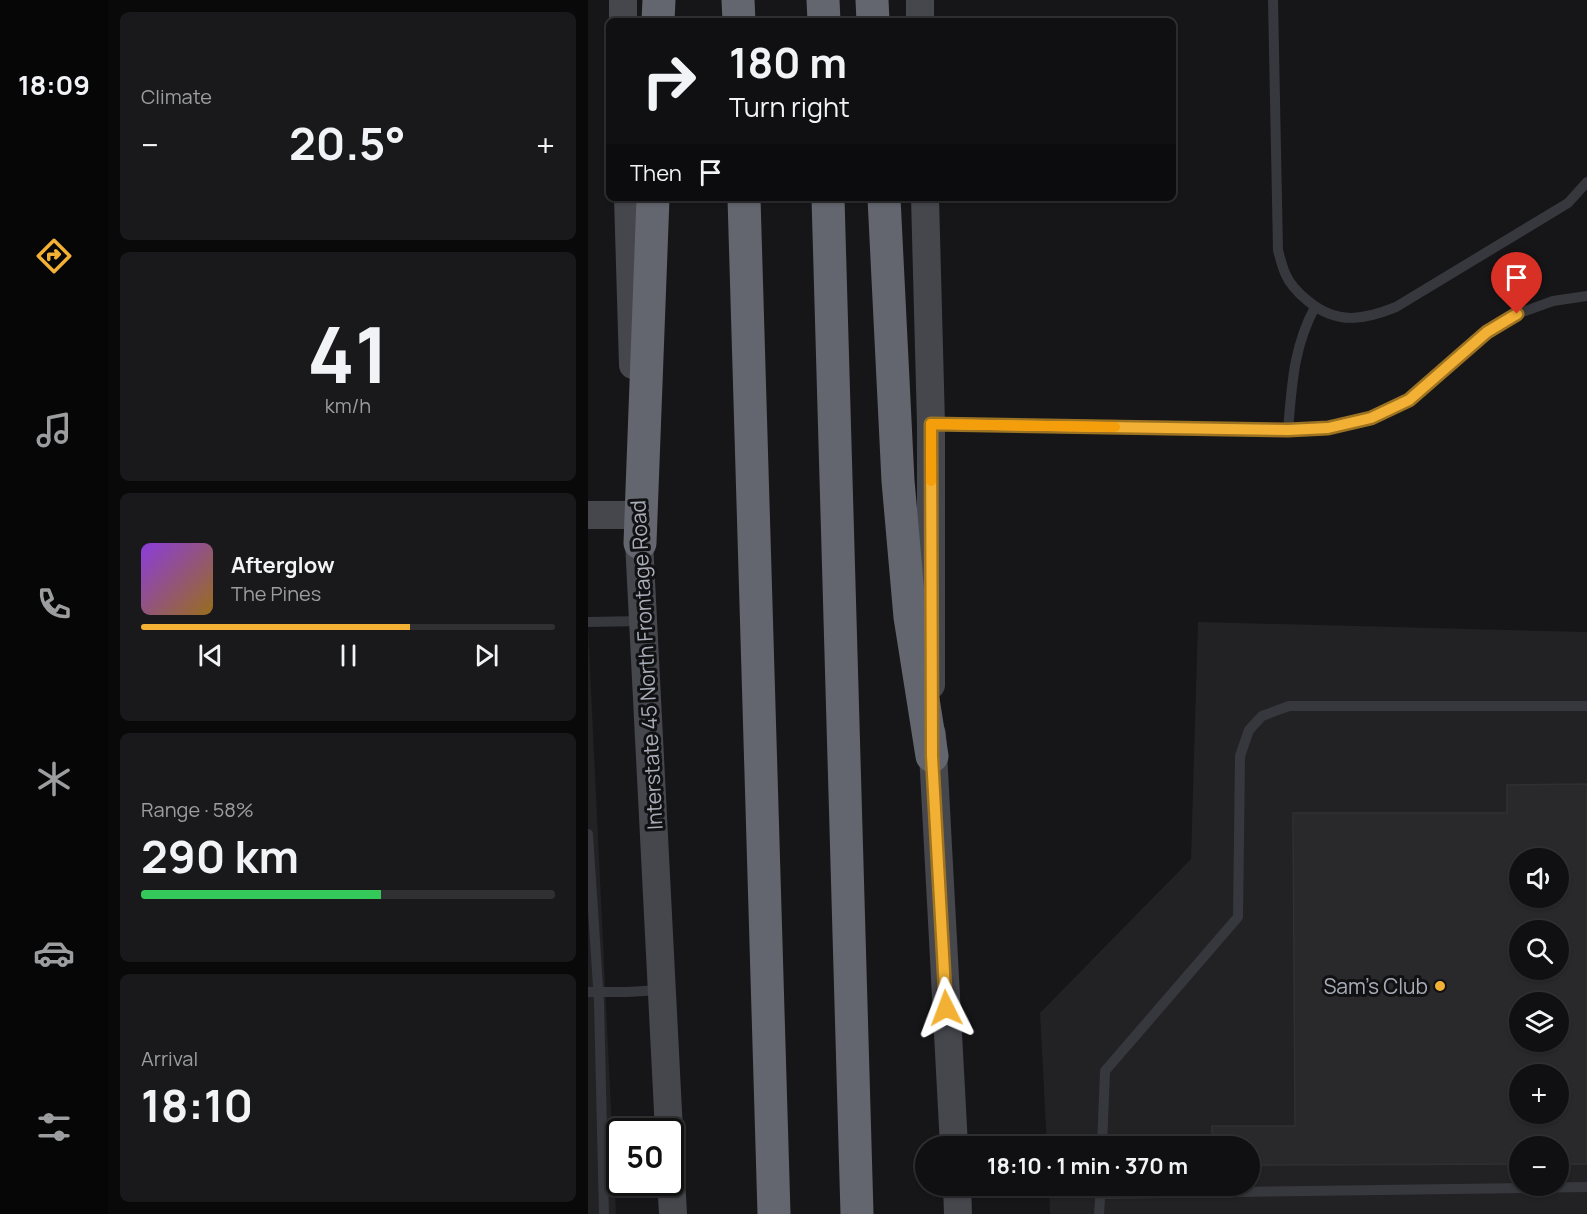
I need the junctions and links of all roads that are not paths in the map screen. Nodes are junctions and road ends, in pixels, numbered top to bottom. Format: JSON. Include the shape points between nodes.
{"nodes":[{"id":1,"x":623,"y":0,"type":"edge"},
{"id":2,"x":659,"y":0,"type":"edge"},
{"id":3,"x":738,"y":0,"type":"edge"},
{"id":4,"x":823,"y":0,"type":"edge"},
{"id":5,"x":872,"y":0,"type":"edge"},
{"id":6,"x":920,"y":0,"type":"edge"},
{"id":7,"x":1272,"y":0,"type":"edge"},
{"id":8,"x":623,"y":18,"type":"edge"},
{"id":9,"x":658,"y":18,"type":"edge"},
{"id":10,"x":739,"y":18,"type":"edge"},
{"id":11,"x":824,"y":18,"type":"edge"},
{"id":12,"x":873,"y":18,"type":"edge"},
{"id":13,"x":920,"y":18,"type":"edge"},
{"id":14,"x":1587,"y":182,"type":"edge"},
{"id":15,"x":628,"y":201,"type":"edge"},
{"id":16,"x":653,"y":201,"type":"edge"},
{"id":17,"x":744,"y":201,"type":"edge"},
{"id":18,"x":828,"y":201,"type":"edge"},
{"id":19,"x":884,"y":201,"type":"edge"},
{"id":20,"x":925,"y":201,"type":"edge"},
{"id":21,"x":1587,"y":296,"type":"edge"},
{"id":22,"x":1315,"y":307,"type":"junction"},
{"id":23,"x":931,"y":424,"type":"junction"},
{"id":24,"x":1288,"y":430,"type":"junction"},
{"id":25,"x":588,"y":515,"type":"edge"},
{"id":26,"x":639,"y":529,"type":"junction"},
{"id":27,"x":588,"y":621,"type":"edge"},
{"id":28,"x":643,"y":621,"type":"junction"},
{"id":29,"x":1587,"y":706,"type":"edge"},
{"id":30,"x":932,"y":756,"type":"junction"},
{"id":31,"x":588,"y":834,"type":"edge"},
{"id":32,"x":661,"y":990,"type":"junction"},
{"id":33,"x":593,"y":992,"type":"edge"},
{"id":34,"x":668,"y":1118,"type":"edge"},
{"id":35,"x":953,"y":1136,"type":"edge"},
{"id":36,"x":1102,"y":1136,"type":"edge"},
{"id":37,"x":1587,"y":1187,"type":"edge"},
{"id":38,"x":1260,"y":1189,"type":"edge"},
{"id":39,"x":672,"y":1196,"type":"edge"},
{"id":40,"x":957,"y":1196,"type":"edge"},
{"id":41,"x":1100,"y":1196,"type":"edge"},
{"id":42,"x":604,"y":1214,"type":"edge"},
{"id":43,"x":673,"y":1214,"type":"edge"},
{"id":44,"x":774,"y":1214,"type":"edge"},
{"id":45,"x":857,"y":1214,"type":"edge"},
{"id":46,"x":958,"y":1214,"type":"edge"},
{"id":47,"x":1100,"y":1214,"type":"edge"}],
"edges":[{"from":1,"to":8,"type":"main road"},
{"from":2,"to":9,"type":"highway"},
{"from":3,"to":10,"type":"highway"},
{"from":4,"to":11,"type":"highway"},
{"from":5,"to":12,"type":"highway"},
{"from":6,"to":13,"type":"main road"},
{"from":7,"to":22,"type":"lane","via":[[1278,250],[1295,291]]},
{"from":14,"to":22,"type":"lane","via":[[1568,203],[1396,307],[1353,319],[1334,317]]},
{"from":15,"to":26,"type":"main road","name":"Interstate 45 North Frontage Road"},
{"from":16,"to":26,"type":"highway"},
{"from":17,"to":44,"type":"highway"},
{"from":18,"to":45,"type":"highway"},
{"from":19,"to":30,"type":"highway","via":[[898,481],[910,617]]},
{"from":20,"to":23,"type":"main road"},
{"from":21,"to":24,"type":"lane","via":[[1553,301],[1517,314],[1487,332],[1409,400],[1371,418],[1328,428]]},
{"from":22,"to":24,"type":"lane","via":[[1303,328],[1292,374]]},
{"from":23,"to":24,"type":"lane"},
{"from":23,"to":30,"type":"main road"},
{"from":25,"to":26,"type":"main road"},
{"from":26,"to":28,"type":"main road","name":"Interstate 45 North Frontage Road"},
{"from":27,"to":28,"type":"lane"},
{"from":28,"to":32,"type":"main road","name":"Interstate 45 North Frontage Road"},
{"from":29,"to":36,"type":"lane","via":[[1289,706],[1262,716],[1249,730],[1240,756],[1238,917],[1105,1071]]},
{"from":30,"to":35,"type":"main road"},
{"from":31,"to":33,"type":"lane"},
{"from":32,"to":33,"type":"lane"},
{"from":32,"to":34,"type":"main road","name":"Interstate 45 North Frontage Road"},
{"from":33,"to":42,"type":"lane"},
{"from":37,"to":38,"type":"lane"},
{"from":39,"to":43,"type":"main road"},
{"from":40,"to":46,"type":"main road"},
{"from":41,"to":47,"type":"lane"}]}
